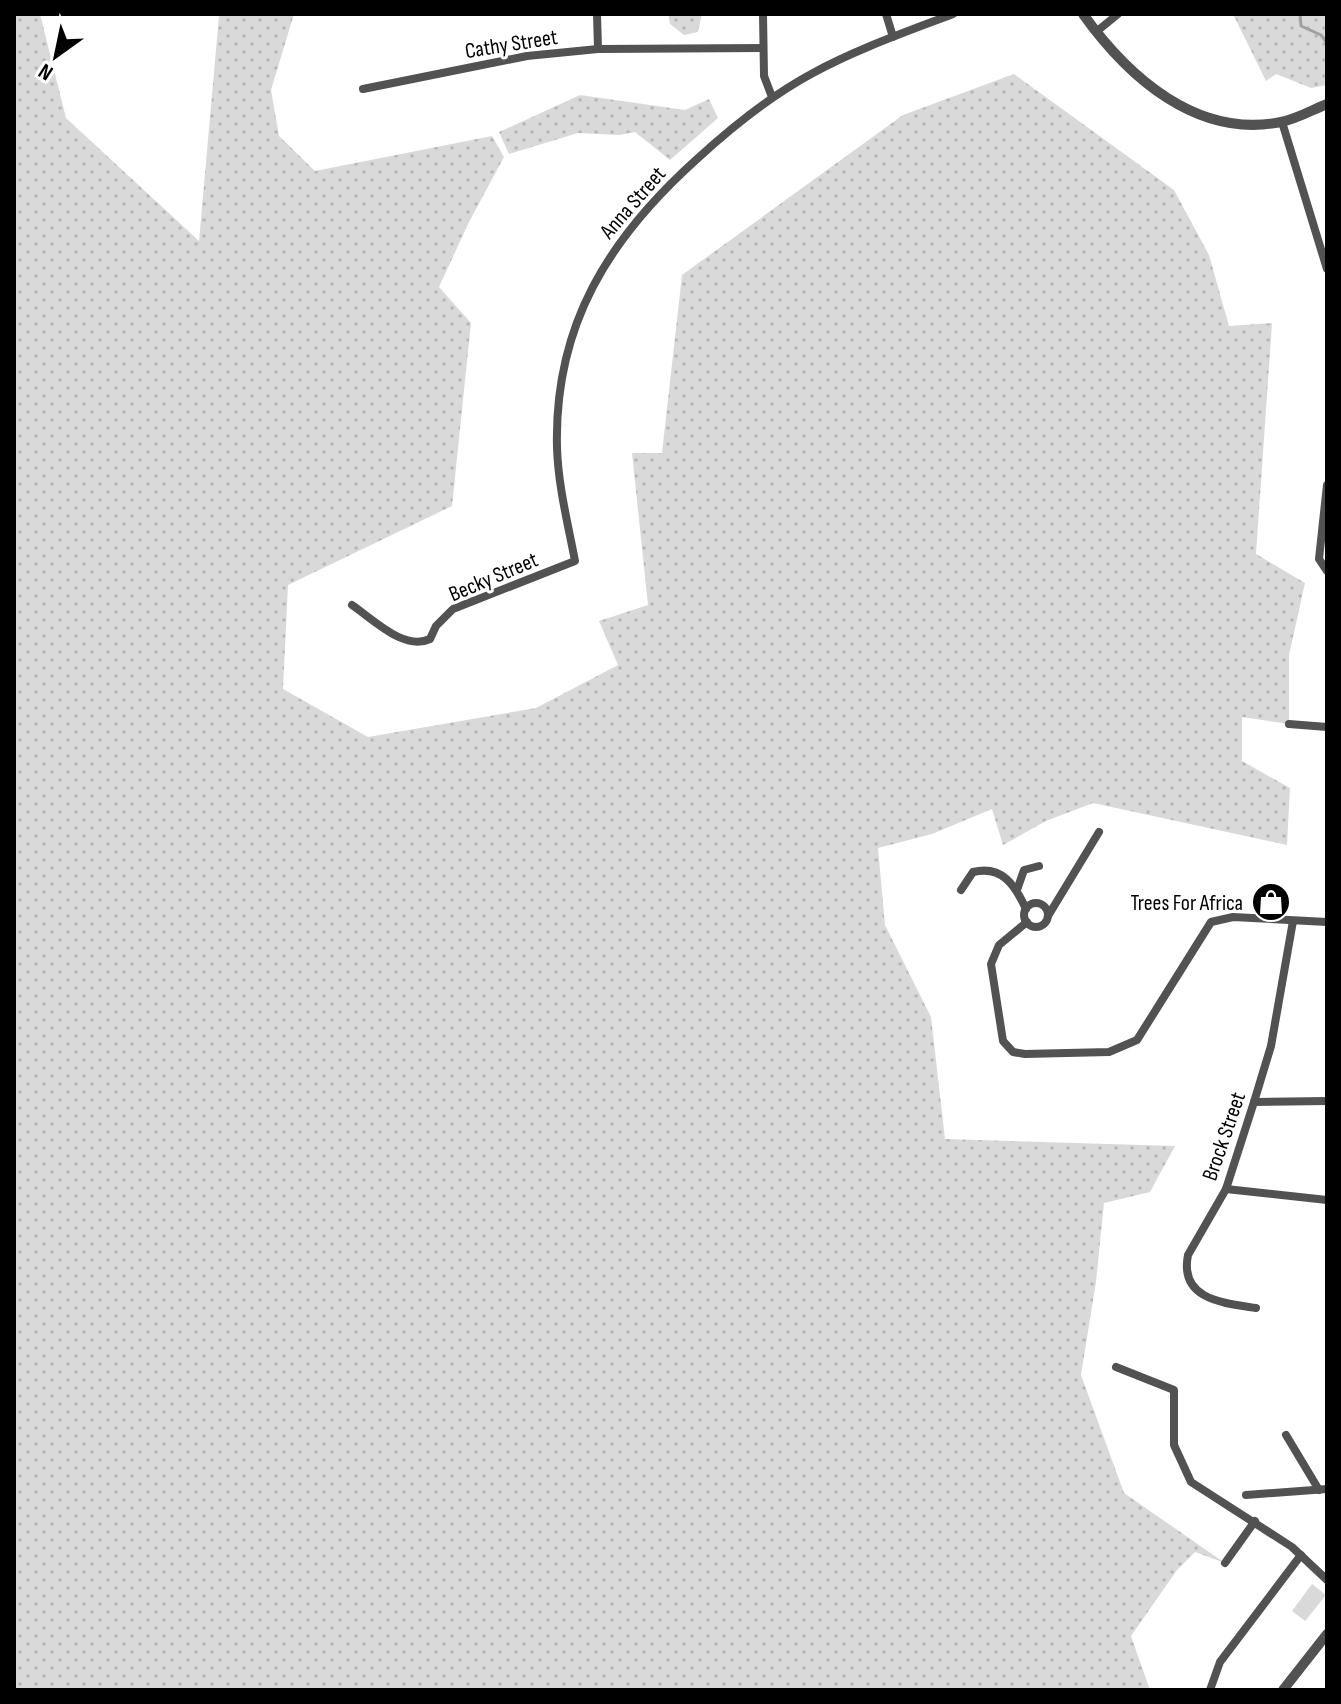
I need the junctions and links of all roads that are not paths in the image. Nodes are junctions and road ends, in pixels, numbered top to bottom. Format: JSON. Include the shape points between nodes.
{"nodes":[{"id":1,"x":597,"y":14,"type":"edge"},
{"id":2,"x":763,"y":14,"type":"edge"},
{"id":3,"x":886,"y":14,"type":"edge"},
{"id":4,"x":953,"y":14,"type":"edge"},
{"id":5,"x":1083,"y":14,"type":"edge"},
{"id":6,"x":1118,"y":14,"type":"edge"},
{"id":7,"x":1096,"y":32,"type":"junction"},
{"id":8,"x":893,"y":37,"type":"junction"},
{"id":9,"x":763,"y":48,"type":"junction"},
{"id":10,"x":598,"y":49,"type":"junction"},
{"id":11,"x":363,"y":89,"type":"dead end"},
{"id":12,"x":772,"y":97,"type":"junction"},
{"id":13,"x":1327,"y":104,"type":"edge"},
{"id":14,"x":1282,"y":122,"type":"junction"},
{"id":15,"x":1327,"y":269,"type":"edge"},
{"id":16,"x":1327,"y":485,"type":"edge"},
{"id":17,"x":575,"y":561,"type":"joint"},
{"id":18,"x":1327,"y":571,"type":"edge"},
{"id":19,"x":352,"y":605,"type":"dead end"},
{"id":20,"x":1289,"y":724,"type":"dead end"},
{"id":21,"x":1327,"y":727,"type":"edge"},
{"id":22,"x":1099,"y":832,"type":"dead end"},
{"id":23,"x":1039,"y":866,"type":"dead end"},
{"id":24,"x":961,"y":890,"type":"dead end"},
{"id":25,"x":1017,"y":890,"type":"junction"},
{"id":26,"x":1026,"y":909,"type":"junction"},
{"id":27,"x":1048,"y":916,"type":"junction"},
{"id":28,"x":1293,"y":921,"type":"junction"},
{"id":29,"x":1027,"y":922,"type":"junction"},
{"id":30,"x":1327,"y":922,"type":"edge"},
{"id":31,"x":1327,"y":1101,"type":"edge"},
{"id":32,"x":1254,"y":1102,"type":"junction"},
{"id":33,"x":1226,"y":1189,"type":"junction"},
{"id":34,"x":1327,"y":1200,"type":"edge"},
{"id":35,"x":1256,"y":1308,"type":"dead end"},
{"id":36,"x":1116,"y":1367,"type":"dead end"},
{"id":37,"x":1286,"y":1435,"type":"dead end"},
{"id":38,"x":1323,"y":1490,"type":"edge"},
{"id":39,"x":1246,"y":1495,"type":"dead end"},
{"id":40,"x":1255,"y":1521,"type":"junction"},
{"id":41,"x":1301,"y":1555,"type":"junction"},
{"id":42,"x":1225,"y":1563,"type":"dead end"},
{"id":43,"x":1327,"y":1580,"type":"edge"},
{"id":44,"x":1327,"y":1634,"type":"edge"},
{"id":45,"x":1286,"y":1689,"type":"edge"},
{"id":46,"x":1210,"y":1690,"type":"edge"}],
"edges":[{"from":1,"to":10,"type":"street"},
{"from":2,"to":9,"type":"street"},
{"from":3,"to":8,"type":"street"},
{"from":4,"to":8,"type":"street","name":"Anna Street"},
{"from":5,"to":7,"type":"street"},
{"from":6,"to":7,"type":"street"},
{"from":7,"to":14,"type":"street","via":[[1150,89],[1188,109],[1227,122]]},
{"from":8,"to":12,"type":"street","name":"Anna Street"},
{"from":9,"to":10,"type":"street","name":"Cathy Street"},
{"from":9,"to":12,"type":"street","via":[[764,76]]},
{"from":10,"to":11,"type":"street","name":"Cathy Street","via":[[527,56]]},
{"from":12,"to":17,"type":"street","name":"Anna Street","via":[[738,121],[636,217],[595,278],[576,323],[562,383],[557,448]]},
{"from":13,"to":14,"type":"street"},
{"from":14,"to":15,"type":"street"},
{"from":16,"to":18,"type":"street","via":[[1319,559]]},
{"from":17,"to":19,"type":"street","name":"Becky Street","via":[[453,609],[430,639],[420,643],[403,639]]},
{"from":20,"to":21,"type":"street"},
{"from":22,"to":27,"type":"street"},
{"from":23,"to":25,"type":"street","via":[[1024,870]]},
{"from":24,"to":25,"type":"street","via":[[967,878],[982,870],[1001,875]]},
{"from":25,"to":26,"type":"street"},
{"from":26,"to":27,"type":"street","via":[[1040,903]]},
{"from":26,"to":29,"type":"street"},
{"from":27,"to":29,"type":"street","via":[[1037,927]]},
{"from":28,"to":29,"type":"street","via":[[1233,917],[1211,922],[1143,1033],[1129,1045],[1109,1052],[1025,1054],[1013,1052],[1003,1041],[991,964],[999,945]]},
{"from":28,"to":30,"type":"street"},
{"from":28,"to":32,"type":"street","name":"Brock Street","via":[[1271,1046]]},
{"from":31,"to":32,"type":"street"},
{"from":32,"to":33,"type":"street","name":"Brock Street"},
{"from":33,"to":34,"type":"street"},
{"from":33,"to":35,"type":"street","name":"Brock Street","via":[[1188,1255],[1187,1277],[1211,1301]]},
{"from":36,"to":40,"type":"street","via":[[1174,1390],[1172,1435],[1186,1474],[1199,1488]]},
{"from":37,"to":38,"type":"street"},
{"from":38,"to":39,"type":"street"},
{"from":40,"to":41,"type":"street"},
{"from":40,"to":42,"type":"street"},
{"from":41,"to":43,"type":"street"},
{"from":41,"to":46,"type":"street","via":[[1220,1662]]},
{"from":44,"to":45,"type":"street"}]}
